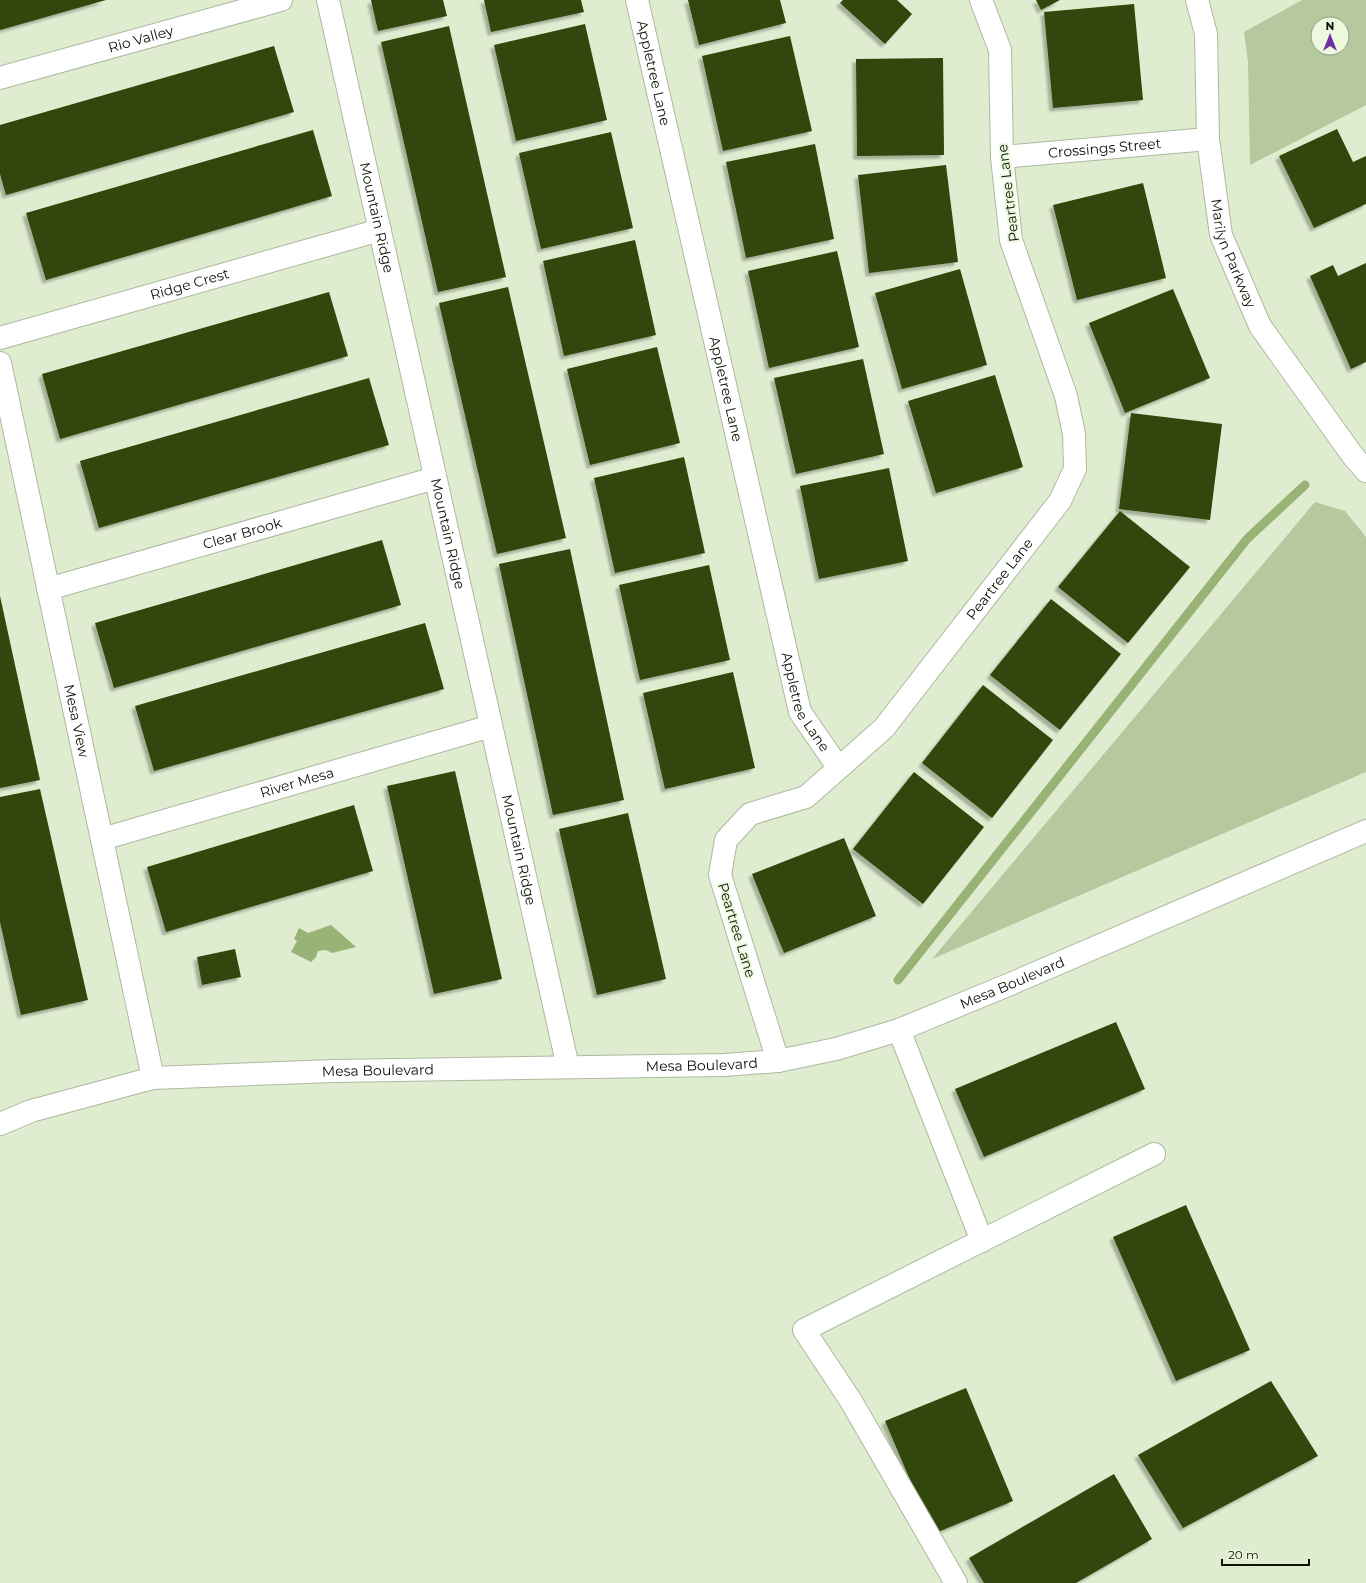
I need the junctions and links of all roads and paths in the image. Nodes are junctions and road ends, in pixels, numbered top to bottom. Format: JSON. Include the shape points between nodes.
{"nodes":[{"id":1,"x":281,"y":0,"type":"edge"},
{"id":2,"x":328,"y":0,"type":"edge"},
{"id":3,"x":637,"y":0,"type":"edge"},
{"id":4,"x":981,"y":0,"type":"edge"},
{"id":5,"x":1197,"y":0,"type":"edge"},
{"id":6,"x":0,"y":78,"type":"edge"},
{"id":7,"x":1208,"y":139,"type":"junction"},
{"id":8,"x":1002,"y":158,"type":"junction"},
{"id":9,"x":380,"y":230,"type":"junction"},
{"id":10,"x":0,"y":338,"type":"edge"},
{"id":11,"x":0,"y":363,"type":"edge"},
{"id":12,"x":1362,"y":458,"type":"edge"},
{"id":13,"x":435,"y":478,"type":"junction"},
{"id":14,"x":48,"y":589,"type":"junction"},
{"id":15,"x":491,"y":726,"type":"junction"},
{"id":16,"x":838,"y":767,"type":"junction"},
{"id":17,"x":1366,"y":831,"type":"edge"},
{"id":18,"x":102,"y":839,"type":"junction"},
{"id":19,"x":899,"y":1030,"type":"junction"},
{"id":20,"x":778,"y":1061,"type":"junction"},
{"id":21,"x":568,"y":1067,"type":"junction"},
{"id":22,"x":153,"y":1078,"type":"junction"},
{"id":23,"x":0,"y":1124,"type":"edge"},
{"id":24,"x":1154,"y":1154,"type":"dead end"},
{"id":25,"x":982,"y":1241,"type":"junction"},
{"id":26,"x":956,"y":1583,"type":"edge"}],
"edges":[{"from":1,"to":6,"type":"street","name":"Rio Valley"},
{"from":2,"to":9,"type":"street","name":"Mountain Ridge"},
{"from":3,"to":16,"type":"street","name":"Appletree Lane","via":[[800,712]]},
{"from":4,"to":8,"type":"street","name":"Peartree Lane","via":[[1000,50]]},
{"from":5,"to":7,"type":"street","name":"Marilyn Parkway","via":[[1206,34]]},
{"from":7,"to":8,"type":"street","name":"Crossings Street"},
{"from":7,"to":12,"type":"street","name":"Marilyn Parkway","via":[[1221,235],[1260,326]]},
{"from":8,"to":16,"type":"street","name":"Peartree Lane","via":[[1011,240],[1066,396],[1074,434],[1075,469],[1060,501],[884,728]]},
{"from":9,"to":10,"type":"street","name":"Ridge Crest"},
{"from":9,"to":13,"type":"street","name":"Mountain Ridge"},
{"from":11,"to":14,"type":"street","name":"Mesa View"},
{"from":13,"to":14,"type":"street","name":"Clear Brook"},
{"from":13,"to":15,"type":"street","name":"Mountain Ridge"},
{"from":14,"to":18,"type":"street","name":"Mesa View"},
{"from":15,"to":18,"type":"street","name":"River Mesa"},
{"from":15,"to":21,"type":"street","name":"Mountain Ridge"},
{"from":16,"to":20,"type":"street","name":"Peartree Lane","via":[[806,797],[750,814],[726,840],[720,875]]},
{"from":17,"to":19,"type":"street","name":"Mesa Boulevard"},
{"from":18,"to":22,"type":"street","name":"Mesa View"},
{"from":19,"to":20,"type":"street","name":"Mesa Boulevard","via":[[836,1049]]},
{"from":19,"to":25,"type":"street"},
{"from":20,"to":21,"type":"street","name":"Mesa Boulevard","via":[[724,1065]]},
{"from":21,"to":22,"type":"street","name":"Mesa Boulevard","via":[[333,1071]]},
{"from":22,"to":23,"type":"street","name":"Mesa Boulevard","via":[[31,1111]]},
{"from":24,"to":25,"type":"street"},
{"from":25,"to":26,"type":"street","via":[[804,1330],[851,1401]]}]}
